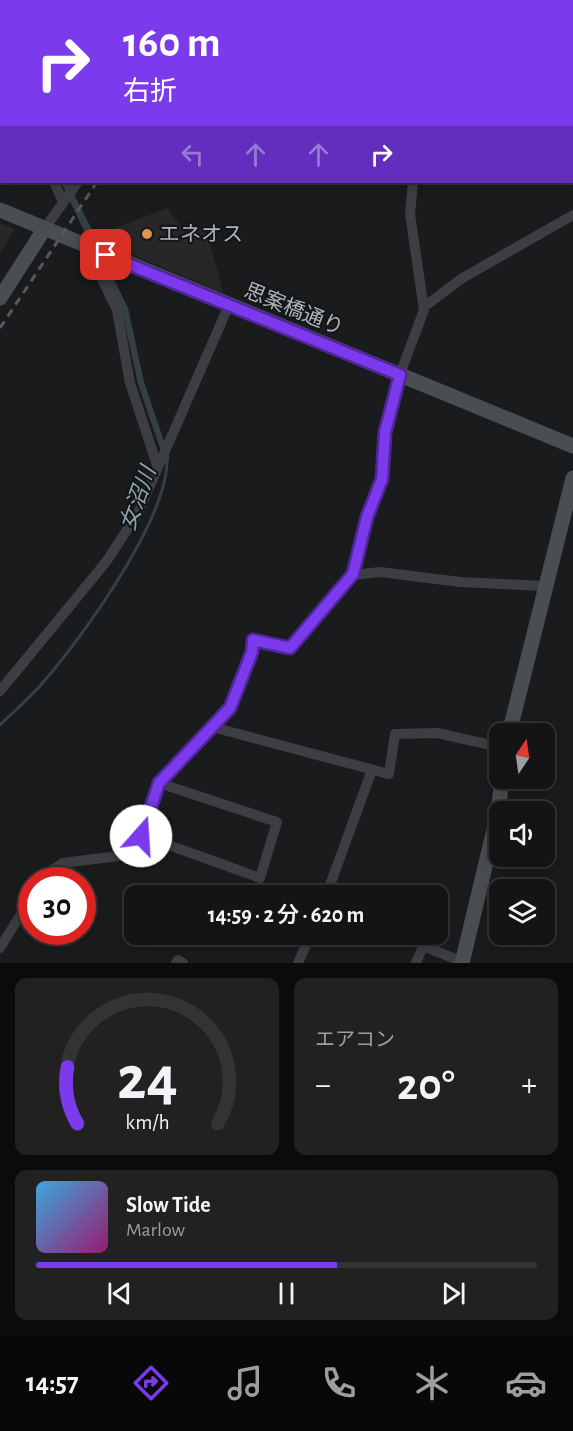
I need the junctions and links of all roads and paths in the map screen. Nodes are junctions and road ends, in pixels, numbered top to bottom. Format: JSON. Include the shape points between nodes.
{"nodes":[{"id":1,"x":56,"y":183,"type":"edge"},
{"id":2,"x":412,"y":183,"type":"edge"},
{"id":3,"x":70,"y":192,"type":"edge"},
{"id":4,"x":0,"y":210,"type":"edge"},
{"id":5,"x":573,"y":215,"type":"edge"},
{"id":6,"x":45,"y":228,"type":"junction"},
{"id":7,"x":88,"y":247,"type":"junction"},
{"id":8,"x":2,"y":290,"type":"edge"},
{"id":9,"x":229,"y":305,"type":"junction"},
{"id":10,"x":424,"y":307,"type":"junction"},
{"id":11,"x":400,"y":375,"type":"junction"},
{"id":12,"x":573,"y":446,"type":"edge"},
{"id":13,"x":160,"y":464,"type":"junction"},
{"id":14,"x":573,"y":478,"type":"edge"},
{"id":15,"x":353,"y":574,"type":"junction"},
{"id":16,"x":544,"y":586,"type":"junction"},
{"id":17,"x":0,"y":691,"type":"edge"},
{"id":18,"x":512,"y":723,"type":"edge"},
{"id":19,"x":212,"y":727,"type":"junction"},
{"id":20,"x":489,"y":745,"type":"edge"},
{"id":21,"x":372,"y":770,"type":"junction"},
{"id":22,"x":159,"y":783,"type":"junction"},
{"id":23,"x":501,"y":789,"type":"edge"},
{"id":24,"x":141,"y":836,"type":"junction"},
{"id":25,"x":57,"y":867,"type":"edge"},
{"id":26,"x":330,"y":885,"type":"edge"},
{"id":27,"x":18,"y":919,"type":"edge"},
{"id":28,"x":306,"y":945,"type":"edge"},
{"id":29,"x":0,"y":948,"type":"edge"},
{"id":30,"x":462,"y":962,"type":"edge"},
{"id":31,"x":176,"y":963,"type":"edge"},
{"id":32,"x":183,"y":963,"type":"edge"},
{"id":33,"x":298,"y":963,"type":"edge"},
{"id":34,"x":416,"y":963,"type":"edge"}],
"edges":[{"from":1,"to":3,"type":"street"},
{"from":2,"to":10,"type":"street","via":[[410,214]]},
{"from":3,"to":6,"type":"street"},
{"from":4,"to":6,"type":"street","name":"思案橋通り"},
{"from":5,"to":10,"type":"street","via":[[461,279]]},
{"from":6,"to":7,"type":"street","name":"思案橋通り"},
{"from":6,"to":8,"type":"street"},
{"from":7,"to":9,"type":"street","name":"思案橋通り"},
{"from":7,"to":13,"type":"street","via":[[117,310],[130,383]]},
{"from":9,"to":11,"type":"street","name":"思案橋通り"},
{"from":9,"to":13,"type":"street"},
{"from":10,"to":11,"type":"street"},
{"from":11,"to":12,"type":"street","name":"思案橋通り"},
{"from":11,"to":15,"type":"street","via":[[385,432],[382,479],[367,517]]},
{"from":13,"to":17,"type":"street","via":[[138,513],[106,562]]},
{"from":14,"to":16,"type":"street"},
{"from":15,"to":16,"type":"street","via":[[380,572],[460,582]]},
{"from":15,"to":19,"type":"street","via":[[290,648],[253,640],[230,708]]},
{"from":16,"to":18,"type":"street"},
{"from":19,"to":21,"type":"street"},
{"from":19,"to":22,"type":"street"},
{"from":20,"to":21,"type":"street","via":[[437,733],[395,735],[389,774]]},
{"from":21,"to":26,"type":"street"},
{"from":22,"to":24,"type":"street"},
{"from":22,"to":24,"type":"street","via":[[277,822],[260,878]]},
{"from":23,"to":30,"type":"street"},
{"from":24,"to":25,"type":"street","via":[[126,855]]},
{"from":27,"to":29,"type":"street"},
{"from":28,"to":33,"type":"street"},
{"from":30,"to":34,"type":"street","via":[[423,946]]},
{"from":31,"to":32,"type":"street"}]}
